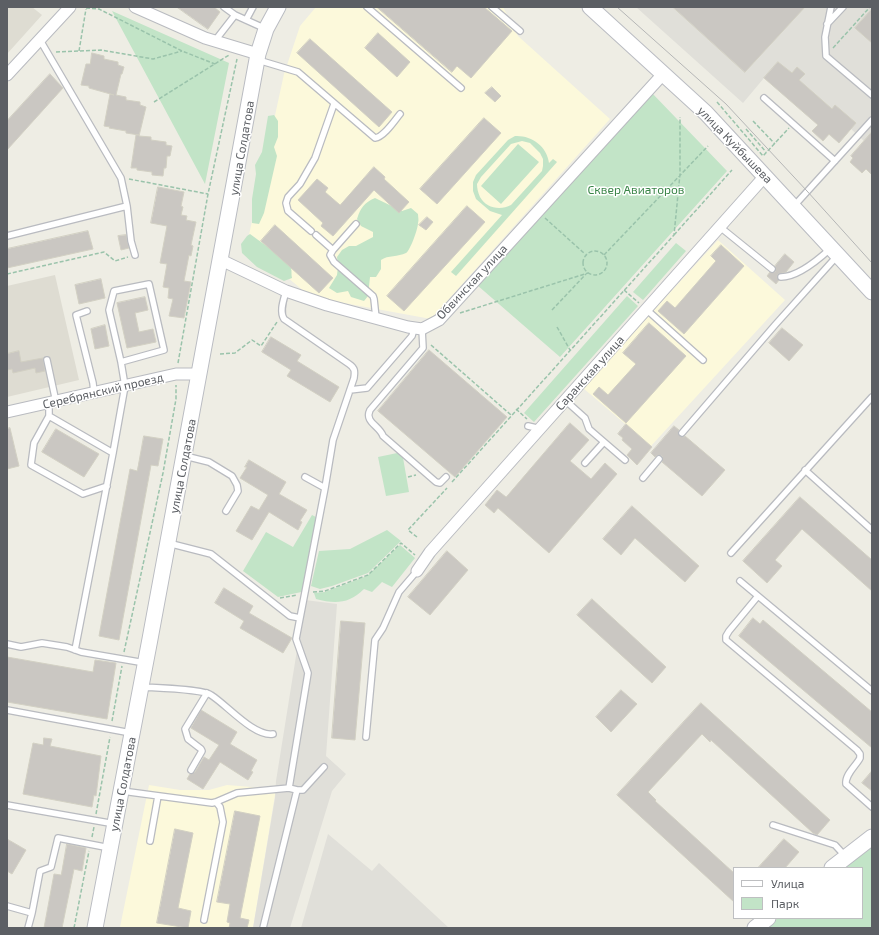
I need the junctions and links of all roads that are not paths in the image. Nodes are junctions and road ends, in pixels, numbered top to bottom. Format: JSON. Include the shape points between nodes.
{"nodes":[{"id":1,"x":70,"y":7,"type":"edge"},
{"id":2,"x":135,"y":7,"type":"edge"},
{"id":3,"x":224,"y":7,"type":"edge"},
{"id":4,"x":253,"y":7,"type":"edge"},
{"id":5,"x":278,"y":7,"type":"edge"},
{"id":6,"x":367,"y":7,"type":"edge"},
{"id":7,"x":492,"y":7,"type":"edge"},
{"id":8,"x":590,"y":7,"type":"edge"},
{"id":9,"x":830,"y":7,"type":"edge"},
{"id":10,"x":843,"y":7,"type":"edge"},
{"id":11,"x":235,"y":15,"type":"junction"},
{"id":12,"x":246,"y":20,"type":"junction"},
{"id":13,"x":827,"y":24,"type":"junction"},
{"id":14,"x":266,"y":29,"type":"junction"},
{"id":15,"x":520,"y":31,"type":"dead end"},
{"id":16,"x":40,"y":40,"type":"junction"},
{"id":17,"x":214,"y":42,"type":"junction"},
{"id":18,"x":258,"y":57,"type":"junction"},
{"id":19,"x":664,"y":73,"type":"junction"},
{"id":20,"x":7,"y":75,"type":"edge"},
{"id":21,"x":461,"y":88,"type":"dead end"},
{"id":22,"x":872,"y":95,"type":"edge"},
{"id":23,"x":764,"y":98,"type":"dead end"},
{"id":24,"x":334,"y":104,"type":"junction"},
{"id":25,"x":400,"y":114,"type":"dead end"},
{"id":26,"x":872,"y":120,"type":"edge"},
{"id":27,"x":836,"y":161,"type":"junction"},
{"id":28,"x":765,"y":176,"type":"junction"},
{"id":29,"x":127,"y":206,"type":"junction"},
{"id":30,"x":794,"y":207,"type":"junction"},
{"id":31,"x":356,"y":224,"type":"dead end"},
{"id":32,"x":720,"y":227,"type":"junction"},
{"id":33,"x":7,"y":236,"type":"edge"},
{"id":34,"x":333,"y":250,"type":"junction"},
{"id":35,"x":835,"y":252,"type":"junction"},
{"id":36,"x":136,"y":255,"type":"road end"},
{"id":37,"x":221,"y":260,"type":"junction"},
{"id":38,"x":772,"y":270,"type":"dead end"},
{"id":39,"x":781,"y":277,"type":"dead end"},
{"id":40,"x":286,"y":291,"type":"junction"},
{"id":41,"x":872,"y":292,"type":"edge"},
{"id":42,"x":647,"y":310,"type":"junction"},
{"id":43,"x":87,"y":312,"type":"dead end"},
{"id":44,"x":376,"y":318,"type":"junction"},
{"id":45,"x":418,"y":329,"type":"junction"},
{"id":46,"x":47,"y":360,"type":"dead end"},
{"id":47,"x":703,"y":360,"type":"dead end"},
{"id":48,"x":121,"y":362,"type":"junction"},
{"id":49,"x":200,"y":374,"type":"junction"},
{"id":50,"x":124,"y":386,"type":"junction"},
{"id":51,"x":350,"y":390,"type":"junction"},
{"id":52,"x":94,"y":393,"type":"junction"},
{"id":53,"x":872,"y":397,"type":"edge"},
{"id":54,"x":566,"y":401,"type":"junction"},
{"id":55,"x":52,"y":402,"type":"junction"},
{"id":56,"x":7,"y":412,"type":"edge"},
{"id":57,"x":49,"y":416,"type":"junction"},
{"id":58,"x":682,"y":433,"type":"dead end"},
{"id":59,"x":604,"y":442,"type":"junction"},
{"id":60,"x":113,"y":453,"type":"junction"},
{"id":61,"x":184,"y":456,"type":"junction"},
{"id":62,"x":659,"y":459,"type":"dead end"},
{"id":63,"x":625,"y":460,"type":"dead end"},
{"id":64,"x":585,"y":463,"type":"dead end"},
{"id":65,"x":805,"y":470,"type":"junction"},
{"id":66,"x":305,"y":476,"type":"dead end"},
{"id":67,"x":446,"y":477,"type":"dead end"},
{"id":68,"x":643,"y":478,"type":"dead end"},
{"id":69,"x":107,"y":486,"type":"junction"},
{"id":70,"x":325,"y":488,"type":"junction"},
{"id":71,"x":226,"y":511,"type":"dead end"},
{"id":72,"x":872,"y":530,"type":"edge"},
{"id":73,"x":168,"y":543,"type":"junction"},
{"id":74,"x":731,"y":553,"type":"dead end"},
{"id":75,"x":417,"y":571,"type":"joint"},
{"id":76,"x":740,"y":581,"type":"dead end"},
{"id":77,"x":758,"y":596,"type":"junction"},
{"id":78,"x":300,"y":618,"type":"junction"},
{"id":79,"x":7,"y":644,"type":"edge"},
{"id":80,"x":75,"y":650,"type":"junction"},
{"id":81,"x":145,"y":663,"type":"junction"},
{"id":82,"x":141,"y":687,"type":"junction"},
{"id":83,"x":872,"y":691,"type":"edge"},
{"id":84,"x":207,"y":693,"type":"junction"},
{"id":85,"x":7,"y":710,"type":"edge"},
{"id":86,"x":132,"y":733,"type":"junction"},
{"id":87,"x":273,"y":734,"type":"dead end"},
{"id":88,"x":366,"y":737,"type":"dead end"},
{"id":89,"x":324,"y":767,"type":"dead end"},
{"id":90,"x":191,"y":770,"type":"dead end"},
{"id":91,"x":289,"y":788,"type":"junction"},
{"id":92,"x":296,"y":790,"type":"junction"},
{"id":93,"x":122,"y":791,"type":"junction"},
{"id":94,"x":158,"y":796,"type":"junction"},
{"id":95,"x":216,"y":802,"type":"junction"},
{"id":96,"x":7,"y":805,"type":"edge"},
{"id":97,"x":872,"y":807,"type":"edge"},
{"id":98,"x":115,"y":824,"type":"junction"},
{"id":99,"x":773,"y":825,"type":"dead end"},
{"id":100,"x":872,"y":837,"type":"edge"},
{"id":101,"x":150,"y":841,"type":"dead end"},
{"id":102,"x":110,"y":848,"type":"junction"},
{"id":103,"x":846,"y":857,"type":"junction"},
{"id":104,"x":833,"y":867,"type":"edge"},
{"id":105,"x":7,"y":906,"type":"edge"},
{"id":106,"x":32,"y":913,"type":"junction"},
{"id":107,"x":767,"y":919,"type":"edge"},
{"id":108,"x":204,"y":920,"type":"dead end"},
{"id":109,"x":28,"y":928,"type":"edge"},
{"id":110,"x":95,"y":928,"type":"edge"},
{"id":111,"x":263,"y":928,"type":"edge"},
{"id":112,"x":755,"y":928,"type":"edge"}],
"edges":[{"from":1,"to":16,"type":"street"},
{"from":2,"to":17,"type":"street"},
{"from":3,"to":11,"type":"lane"},
{"from":4,"to":12,"type":"lane"},
{"from":5,"to":14,"type":"main road","name":"улица Солдатова"},
{"from":6,"to":21,"type":"lane"},
{"from":7,"to":15,"type":"lane"},
{"from":8,"to":19,"type":"main road","name":"улица Куйбышева"},
{"from":9,"to":13,"type":"lane"},
{"from":10,"to":13,"type":"lane"},
{"from":11,"to":12,"type":"lane"},
{"from":11,"to":17,"type":"lane"},
{"from":12,"to":14,"type":"lane"},
{"from":13,"to":22,"type":"lane","via":[[826,56]]},
{"from":14,"to":18,"type":"main road","name":"улица Солдатова"},
{"from":16,"to":20,"type":"street"},
{"from":16,"to":29,"type":"lane","via":[[121,178]]},
{"from":17,"to":18,"type":"street"},
{"from":18,"to":24,"type":"lane","via":[[298,72]]},
{"from":18,"to":37,"type":"main road","name":"улица Солдатова"},
{"from":19,"to":28,"type":"main road","name":"улица Куйбышева"},
{"from":19,"to":45,"type":"street","name":"Обвинская улица","via":[[439,320]]},
{"from":23,"to":27,"type":"lane"},
{"from":24,"to":25,"type":"lane","via":[[375,138],[379,138]]},
{"from":24,"to":34,"type":"lane","via":[[315,158],[286,203],[288,212]]},
{"from":26,"to":27,"type":"lane"},
{"from":27,"to":30,"type":"lane"},
{"from":28,"to":30,"type":"main road","name":"улица Куйбышева"},
{"from":28,"to":32,"type":"street","name":"Саранская улица"},
{"from":29,"to":33,"type":"lane"},
{"from":29,"to":36,"type":"lane","via":[[131,241]]},
{"from":30,"to":35,"type":"main road","name":"улица Куйбышева"},
{"from":31,"to":34,"type":"lane"},
{"from":32,"to":38,"type":"lane"},
{"from":32,"to":42,"type":"street","name":"Саранская улица"},
{"from":34,"to":44,"type":"lane","via":[[330,255],[334,262],[373,296]]},
{"from":35,"to":39,"type":"lane","via":[[787,277]]},
{"from":35,"to":41,"type":"main road","name":"улица Куйбышева"},
{"from":35,"to":58,"type":"lane"},
{"from":37,"to":40,"type":"street"},
{"from":37,"to":49,"type":"main road","name":"улица Солдатова"},
{"from":40,"to":44,"type":"street"},
{"from":40,"to":51,"type":"lane","via":[[282,316],[354,367]]},
{"from":42,"to":47,"type":"lane"},
{"from":42,"to":54,"type":"street","name":"Саранская улица"},
{"from":43,"to":52,"type":"lane","via":[[76,316]]},
{"from":44,"to":45,"type":"street"},
{"from":45,"to":51,"type":"lane","via":[[367,388]]},
{"from":45,"to":67,"type":"lane","via":[[423,348],[367,415],[383,436],[436,482],[440,483]]},
{"from":46,"to":55,"type":"lane"},
{"from":48,"to":48,"type":"lane","via":[[164,350],[149,284],[114,292],[109,310]]},
{"from":48,"to":50,"type":"lane"},
{"from":49,"to":50,"type":"street","name":"Серебрянский проезд","via":[[176,374]]},
{"from":49,"to":61,"type":"main road","name":"улица Солдатова"},
{"from":50,"to":52,"type":"street","name":"Серебрянский проезд"},
{"from":50,"to":60,"type":"lane"},
{"from":51,"to":70,"type":"lane","via":[[333,440]]},
{"from":52,"to":55,"type":"street","name":"Серебрянский проезд"},
{"from":53,"to":65,"type":"lane"},
{"from":54,"to":59,"type":"lane","via":[[585,418],[589,429]]},
{"from":54,"to":75,"type":"street","name":"Саранская улица","via":[[533,427],[428,550]]},
{"from":55,"to":56,"type":"street","name":"Серебрянский проезд"},
{"from":55,"to":57,"type":"lane"},
{"from":57,"to":60,"type":"lane"},
{"from":57,"to":69,"type":"lane","via":[[34,443],[31,465],[83,494]]},
{"from":59,"to":63,"type":"lane"},
{"from":59,"to":64,"type":"lane"},
{"from":60,"to":69,"type":"lane"},
{"from":61,"to":71,"type":"lane","via":[[209,462],[232,476],[238,491]]},
{"from":61,"to":73,"type":"main road","name":"улица Солдатова"},
{"from":62,"to":68,"type":"lane"},
{"from":65,"to":72,"type":"lane"},
{"from":65,"to":74,"type":"lane"},
{"from":66,"to":70,"type":"lane"},
{"from":69,"to":80,"type":"lane"},
{"from":70,"to":78,"type":"lane"},
{"from":73,"to":78,"type":"lane","via":[[211,554],[290,616]]},
{"from":73,"to":81,"type":"main road","name":"улица Солдатова"},
{"from":75,"to":88,"type":"lane","via":[[399,592],[375,640]]},
{"from":76,"to":77,"type":"lane"},
{"from":77,"to":83,"type":"lane"},
{"from":77,"to":97,"type":"lane","via":[[729,631],[726,640],[857,750],[860,758],[845,780],[846,784]]},
{"from":78,"to":91,"type":"lane","via":[[296,640],[308,673]]},
{"from":79,"to":80,"type":"lane","via":[[21,647],[42,643]]},
{"from":80,"to":81,"type":"lane"},
{"from":81,"to":82,"type":"main road","name":"улица Солдатова"},
{"from":82,"to":84,"type":"lane"},
{"from":82,"to":86,"type":"main road","name":"улица Солдатова"},
{"from":84,"to":87,"type":"lane","via":[[246,723],[264,734]]},
{"from":84,"to":90,"type":"lane","via":[[185,730],[188,739],[202,749]]},
{"from":85,"to":86,"type":"lane"},
{"from":86,"to":93,"type":"main road","name":"улица Солдатова"},
{"from":89,"to":92,"type":"lane","via":[[304,790]]},
{"from":91,"to":92,"type":"lane"},
{"from":91,"to":95,"type":"lane","via":[[237,793]]},
{"from":92,"to":111,"type":"lane"},
{"from":93,"to":94,"type":"lane"},
{"from":93,"to":98,"type":"main road","name":"улица Солдатова"},
{"from":94,"to":95,"type":"lane"},
{"from":94,"to":101,"type":"lane"},
{"from":95,"to":108,"type":"lane","via":[[220,807],[223,822]]},
{"from":96,"to":98,"type":"lane"},
{"from":98,"to":102,"type":"main road","name":"улица Солдатова"},
{"from":99,"to":103,"type":"lane","via":[[835,845]]},
{"from":100,"to":103,"type":"main road"},
{"from":102,"to":106,"type":"lane","via":[[58,838],[51,866],[40,871]]},
{"from":102,"to":110,"type":"main road","name":"улица Солдатова"},
{"from":103,"to":104,"type":"main road"},
{"from":105,"to":106,"type":"lane"},
{"from":106,"to":109,"type":"lane"},
{"from":107,"to":112,"type":"main road"}]}
